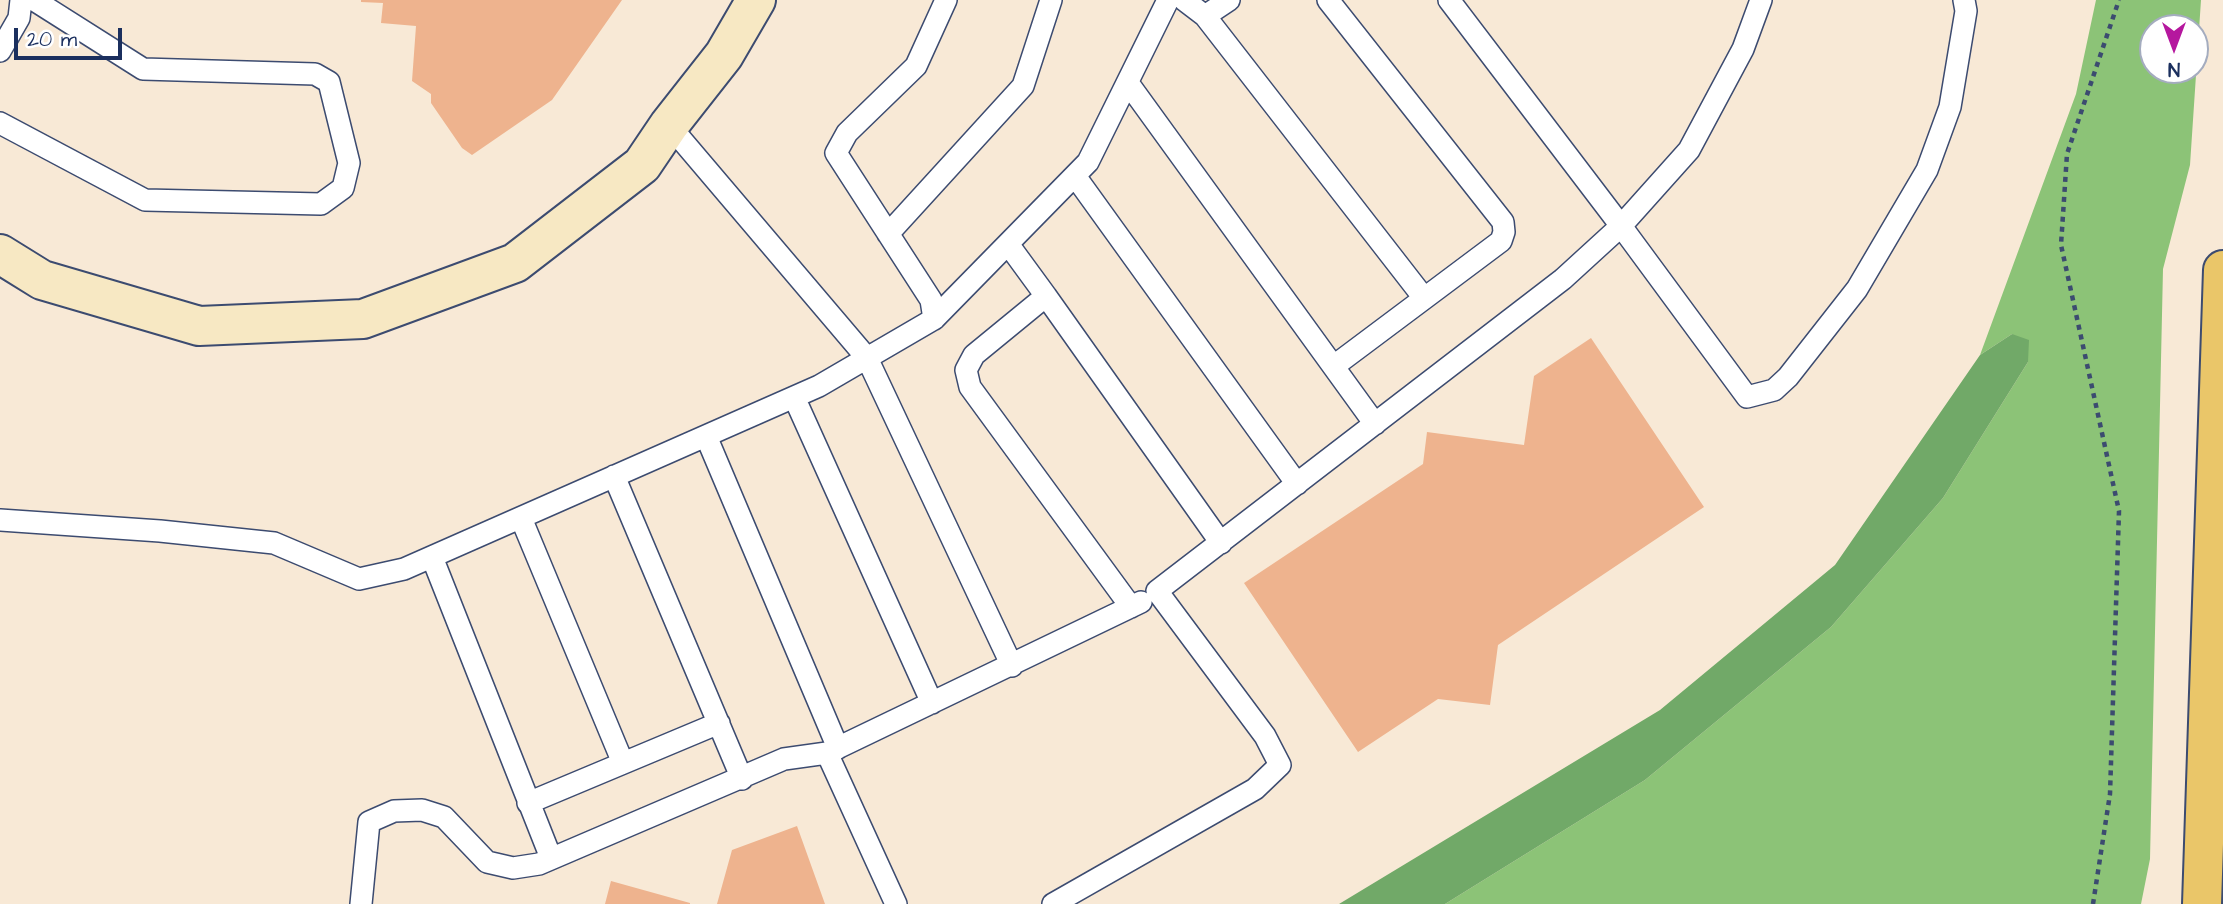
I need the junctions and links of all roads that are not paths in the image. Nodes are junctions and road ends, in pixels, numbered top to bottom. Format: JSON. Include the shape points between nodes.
{"nodes":[{"id":1,"x":22,"y":0,"type":"edge"},
{"id":2,"x":34,"y":0,"type":"edge"},
{"id":3,"x":757,"y":0,"type":"edge"},
{"id":4,"x":946,"y":0,"type":"edge"},
{"id":5,"x":1051,"y":0,"type":"edge"},
{"id":6,"x":1168,"y":0,"type":"edge"},
{"id":7,"x":1184,"y":0,"type":"edge"},
{"id":8,"x":1229,"y":0,"type":"edge"},
{"id":9,"x":1328,"y":0,"type":"edge"},
{"id":10,"x":1449,"y":0,"type":"edge"},
{"id":11,"x":1760,"y":0,"type":"edge"},
{"id":12,"x":1964,"y":0,"type":"edge"},
{"id":13,"x":1205,"y":16,"type":"junction"},
{"id":14,"x":0,"y":51,"type":"edge"},
{"id":15,"x":1128,"y":83,"type":"junction"},
{"id":16,"x":0,"y":123,"type":"edge"},
{"id":17,"x":669,"y":125,"type":"junction"},
{"id":18,"x":1075,"y":176,"type":"junction"},
{"id":19,"x":1621,"y":226,"type":"junction"},
{"id":20,"x":888,"y":233,"type":"junction"},
{"id":21,"x":1008,"y":244,"type":"junction"},
{"id":22,"x":0,"y":254,"type":"edge"},
{"id":23,"x":2223,"y":270,"type":"edge"},
{"id":24,"x":1046,"y":296,"type":"junction"},
{"id":25,"x":1424,"y":298,"type":"junction"},
{"id":26,"x":934,"y":319,"type":"junction"},
{"id":27,"x":867,"y":358,"type":"junction"},
{"id":28,"x":1334,"y":366,"type":"junction"},
{"id":29,"x":794,"y":397,"type":"junction"},
{"id":30,"x":1375,"y":424,"type":"junction"},
{"id":31,"x":706,"y":436,"type":"junction"},
{"id":32,"x":614,"y":476,"type":"junction"},
{"id":33,"x":1297,"y":484,"type":"junction"},
{"id":34,"x":521,"y":518,"type":"junction"},
{"id":35,"x":0,"y":520,"type":"edge"},
{"id":36,"x":1221,"y":542,"type":"junction"},
{"id":37,"x":432,"y":558,"type":"junction"},
{"id":38,"x":1157,"y":591,"type":"junction"},
{"id":39,"x":1131,"y":607,"type":"junction"},
{"id":40,"x":1012,"y":666,"type":"junction"},
{"id":41,"x":932,"y":703,"type":"junction"},
{"id":42,"x":719,"y":723,"type":"junction"},
{"id":43,"x":832,"y":750,"type":"junction"},
{"id":44,"x":624,"y":763,"type":"junction"},
{"id":45,"x":742,"y":779,"type":"junction"},
{"id":46,"x":528,"y":803,"type":"junction"},
{"id":47,"x":551,"y":858,"type":"junction"},
{"id":48,"x":361,"y":904,"type":"edge"},
{"id":49,"x":896,"y":904,"type":"edge"},
{"id":50,"x":1052,"y":904,"type":"edge"},
{"id":51,"x":2202,"y":904,"type":"edge"}],
"edges":[{"from":1,"to":14,"type":"lane","via":[[19,18]]},
{"from":2,"to":16,"type":"lane","via":[[143,69],[315,74],[329,82],[349,163],[343,188],[321,204],[145,200]]},
{"from":3,"to":17,"type":"street","via":[[724,55]]},
{"from":4,"to":20,"type":"lane","via":[[916,66],[846,133],[836,153]]},
{"from":5,"to":20,"type":"lane","via":[[1023,86]]},
{"from":6,"to":15,"type":"lane"},
{"from":7,"to":13,"type":"lane"},
{"from":8,"to":13,"type":"lane"},
{"from":9,"to":25,"type":"lane","via":[[1503,222],[1501,241]]},
{"from":10,"to":19,"type":"lane"},
{"from":11,"to":19,"type":"lane","via":[[1743,49],[1689,150]]},
{"from":12,"to":19,"type":"lane","via":[[1950,107],[1927,170],[1857,289],[1774,390],[1747,397]]},
{"from":13,"to":25,"type":"lane"},
{"from":15,"to":18,"type":"lane","via":[[1088,162]]},
{"from":15,"to":28,"type":"lane"},
{"from":17,"to":22,"type":"street","via":[[642,165],[515,263],[363,319],[199,326],[42,279]]},
{"from":17,"to":27,"type":"lane"},
{"from":18,"to":21,"type":"lane"},
{"from":18,"to":33,"type":"lane"},
{"from":19,"to":30,"type":"lane","via":[[1563,279]]},
{"from":20,"to":26,"type":"lane","via":[[931,300]]},
{"from":21,"to":24,"type":"lane"},
{"from":21,"to":26,"type":"lane"},
{"from":23,"to":51,"type":"main road"},
{"from":24,"to":36,"type":"lane"},
{"from":24,"to":39,"type":"lane","via":[[974,355],[966,370],[970,387]]},
{"from":25,"to":28,"type":"lane"},
{"from":26,"to":27,"type":"lane"},
{"from":27,"to":29,"type":"lane"},
{"from":27,"to":40,"type":"lane"},
{"from":28,"to":30,"type":"lane"},
{"from":29,"to":31,"type":"lane"},
{"from":29,"to":41,"type":"lane"},
{"from":30,"to":33,"type":"lane"},
{"from":31,"to":32,"type":"lane"},
{"from":31,"to":43,"type":"lane"},
{"from":32,"to":34,"type":"lane"},
{"from":32,"to":42,"type":"lane"},
{"from":33,"to":36,"type":"lane"},
{"from":34,"to":37,"type":"lane"},
{"from":34,"to":44,"type":"lane"},
{"from":35,"to":37,"type":"lane","via":[[274,542],[359,579]]},
{"from":36,"to":38,"type":"lane"},
{"from":37,"to":46,"type":"lane"},
{"from":38,"to":39,"type":"lane"},
{"from":38,"to":50,"type":"lane","via":[[1265,736],[1280,765],[1255,789]]},
{"from":39,"to":40,"type":"lane"},
{"from":40,"to":41,"type":"lane"},
{"from":41,"to":43,"type":"lane"},
{"from":42,"to":44,"type":"lane"},
{"from":42,"to":45,"type":"lane"},
{"from":43,"to":45,"type":"lane","via":[[784,759]]},
{"from":43,"to":49,"type":"lane"},
{"from":44,"to":46,"type":"lane"},
{"from":45,"to":47,"type":"lane"},
{"from":46,"to":47,"type":"lane"},
{"from":47,"to":48,"type":"lane","via":[[513,868],[487,862],[444,817],[422,810],[394,811],[369,822]]}]}
